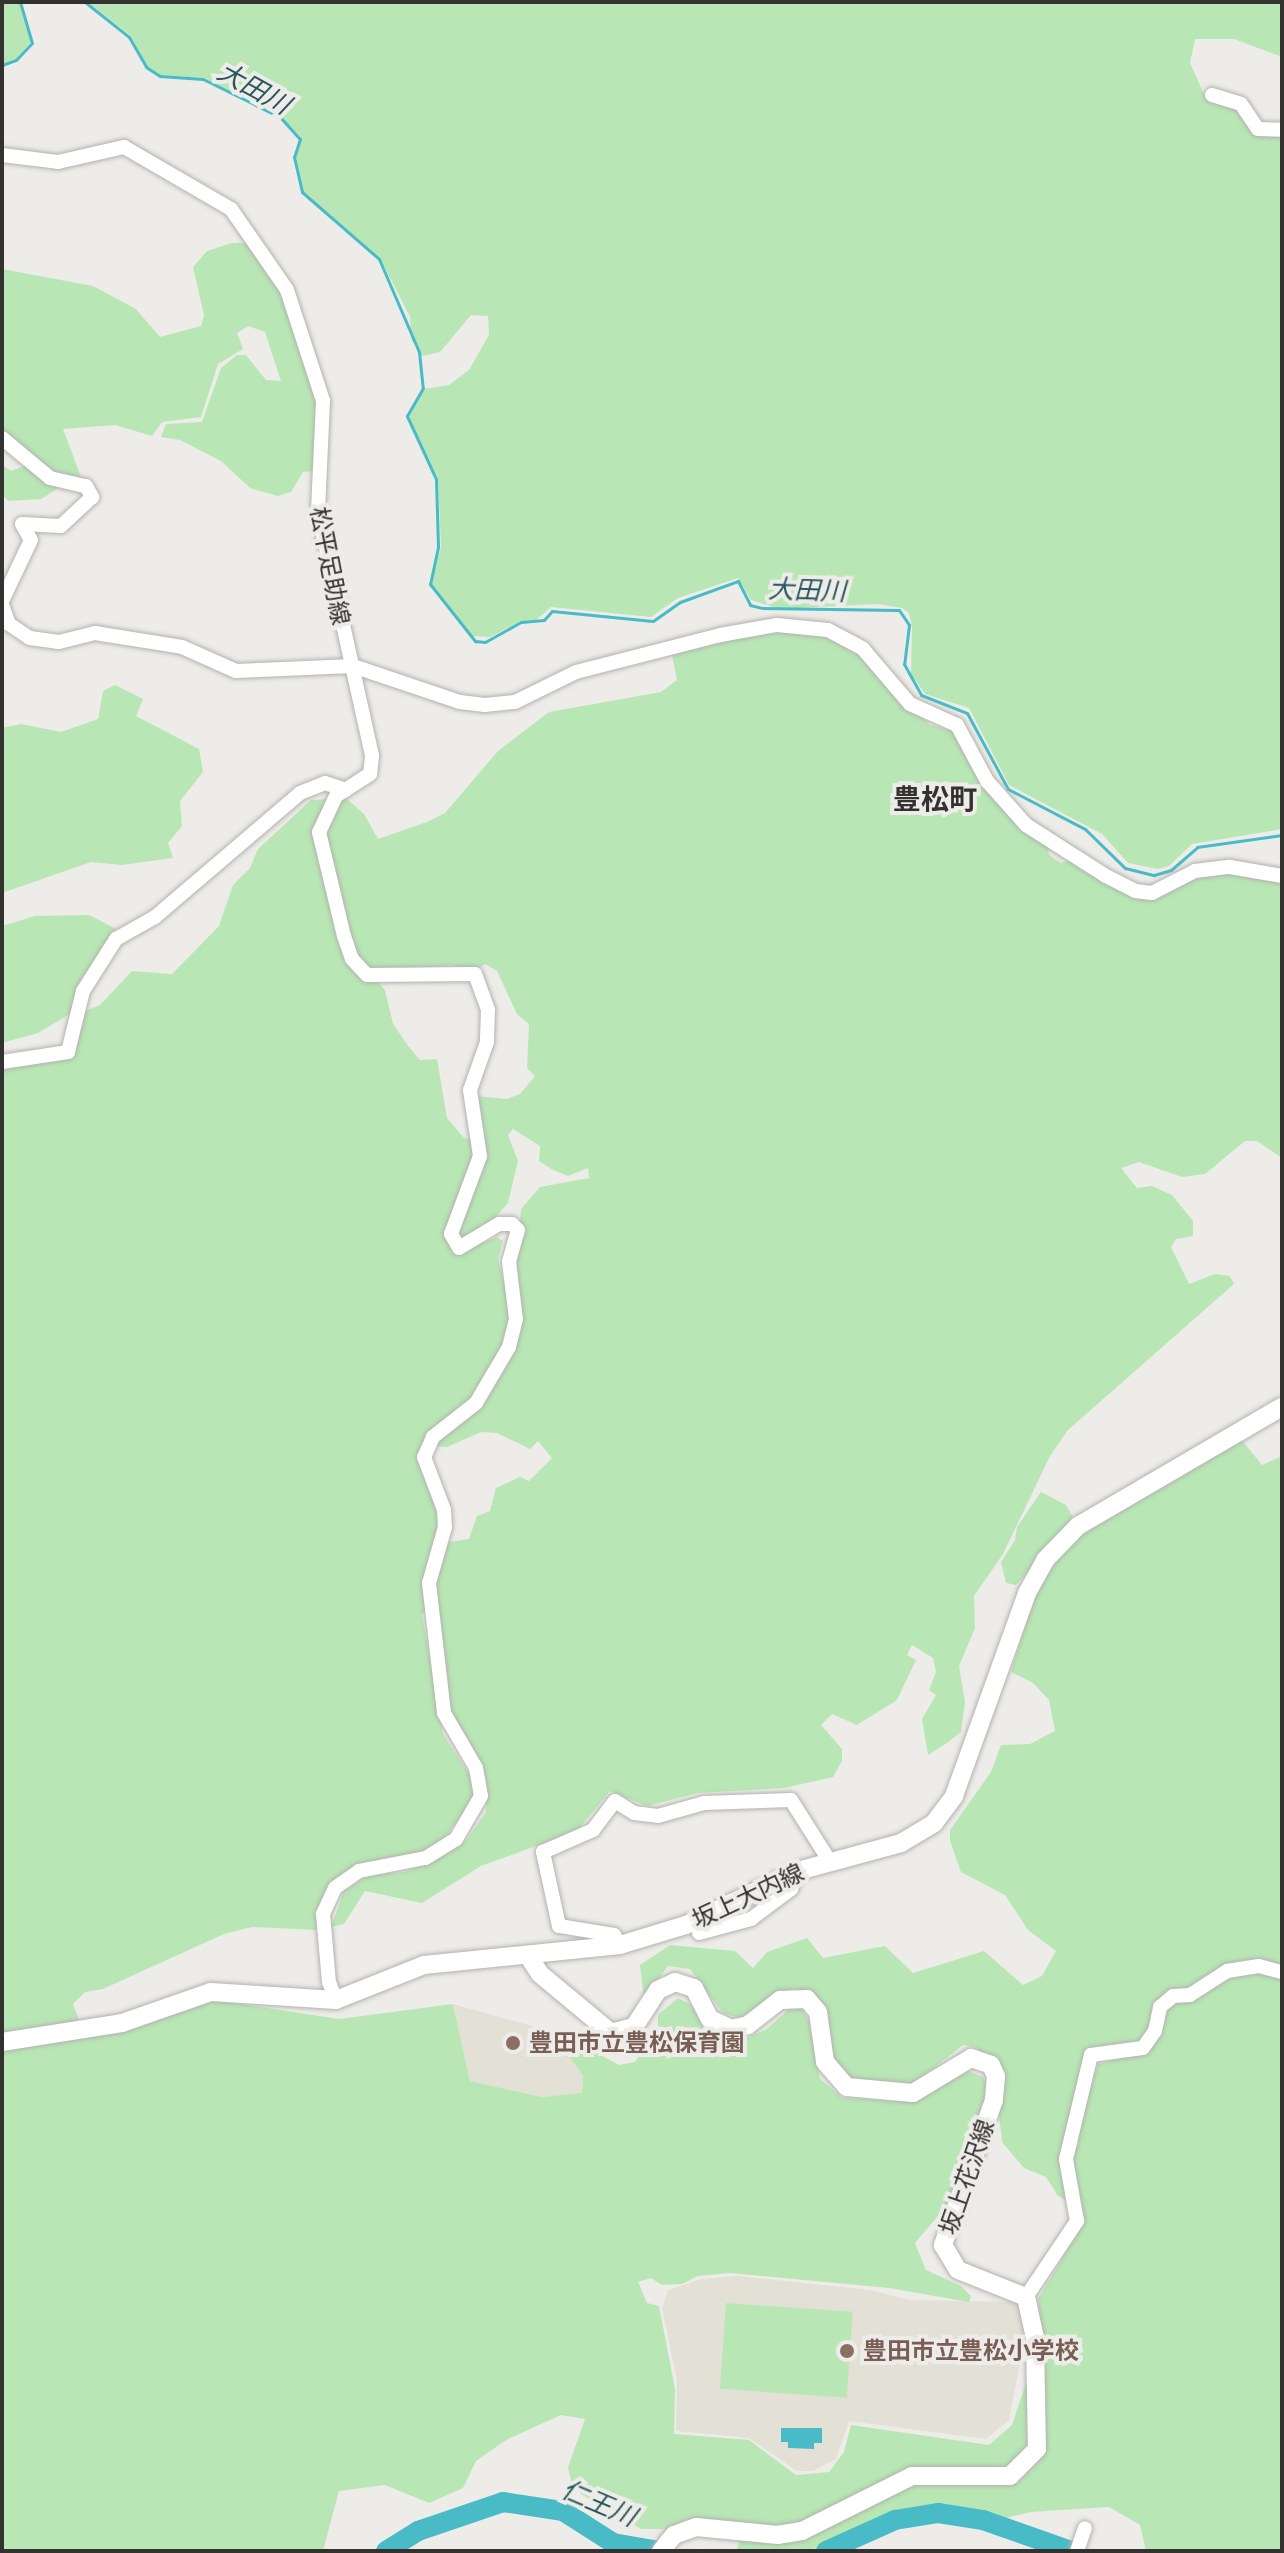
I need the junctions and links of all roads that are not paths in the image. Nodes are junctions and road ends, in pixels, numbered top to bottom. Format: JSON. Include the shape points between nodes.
{"nodes":[{"id":1,"x":1212,"y":95,"type":"dead end"},
{"id":2,"x":1282,"y":130,"type":"edge"},
{"id":3,"x":2,"y":155,"type":"edge"},
{"id":4,"x":2,"y":438,"type":"edge"},
{"id":5,"x":2,"y":603,"type":"edge"},
{"id":6,"x":5,"y":624,"type":"edge"},
{"id":7,"x":353,"y":666,"type":"junction"},
{"id":8,"x":346,"y":790,"type":"junction"},
{"id":9,"x":1282,"y":876,"type":"edge"},
{"id":10,"x":2,"y":1062,"type":"edge"},
{"id":11,"x":1282,"y":1407,"type":"edge"},
{"id":12,"x":829,"y":1860,"type":"junction"},
{"id":13,"x":798,"y":1871,"type":"junction"},
{"id":14,"x":699,"y":1933,"type":"dead end"},
{"id":15,"x":620,"y":1945,"type":"junction"},
{"id":16,"x":529,"y":1957,"type":"junction"},
{"id":17,"x":1282,"y":1972,"type":"edge"},
{"id":18,"x":336,"y":2000,"type":"junction"},
{"id":19,"x":2,"y":2042,"type":"edge"},
{"id":20,"x":1026,"y":2297,"type":"junction"},
{"id":21,"x":665,"y":2546,"type":"edge"}],
"edges":[{"from":1,"to":2,"type":"street","via":[[1246,108],[1258,129]]},
{"from":3,"to":7,"type":"street","name":"松平足助線","via":[[58,162],[124,147],[231,209],[262,247],[287,290],[321,394],[316,497]]},
{"from":4,"to":5,"type":"street","via":[[50,478],[86,486],[92,493],[61,526],[22,524],[31,540]]},
{"from":5,"to":6,"type":"street"},
{"from":6,"to":7,"type":"street","via":[[30,638],[59,642],[95,633],[182,647],[236,671]]},
{"from":7,"to":8,"type":"street","name":"松平足助線","via":[[373,763],[370,774]]},
{"from":7,"to":9,"type":"street","via":[[460,702],[500,705],[576,672],[720,635],[777,625],[828,630],[863,649],[910,704],[957,725],[987,781],[1026,825],[1106,876],[1135,891],[1152,893],[1195,871],[1230,867]]},
{"from":8,"to":10,"type":"street","via":[[325,783],[300,793],[155,917],[116,939],[83,991],[68,1052]]},
{"from":8,"to":18,"type":"street","via":[[336,796],[319,832],[352,959],[367,975],[457,971],[475,974],[482,983],[489,1028],[470,1090],[480,1156],[453,1226],[454,1243],[459,1248],[499,1224],[518,1230],[509,1262],[516,1319],[509,1347],[476,1403],[433,1437],[424,1457],[444,1510],[445,1527],[429,1583],[442,1703],[451,1731],[481,1783],[478,1807],[456,1839],[425,1858],[359,1871],[335,1888],[323,1914],[323,1929]]},
{"from":11,"to":12,"type":"main road","name":"坂上大内線","via":[[1078,1526],[1061,1542],[1027,1593],[963,1776],[944,1812],[901,1843]]},
{"from":12,"to":13,"type":"main road","name":"坂上大内線"},
{"from":12,"to":15,"type":"street","via":[[791,1800],[704,1803],[658,1816],[634,1813],[615,1801],[593,1830],[543,1852],[559,1926],[614,1935]]},
{"from":13,"to":14,"type":"street","via":[[791,1889],[751,1919]]},
{"from":13,"to":15,"type":"main road","name":"坂上大内線","via":[[686,1925]]},
{"from":15,"to":16,"type":"main road","name":"坂上大内線"},
{"from":16,"to":18,"type":"main road","name":"坂上大内線","via":[[424,1965]]},
{"from":16,"to":20,"type":"main road","name":"坂上花沢線","via":[[540,1974],[611,2033],[634,2027],[658,1990],[675,1982],[694,1988],[710,2019],[731,2029],[748,2025],[780,2000],[807,1999],[818,2012],[825,2062],[847,2087],[913,2093],[960,2061],[981,2059],[991,2065],[997,2090],[943,2245],[958,2270]]},
{"from":17,"to":20,"type":"street","via":[[1259,1966],[1227,1971],[1160,2007],[1155,2031],[1143,2048],[1091,2055],[1066,2159],[1077,2221]]},
{"from":18,"to":19,"type":"main road","name":"坂上大内線","via":[[224,1990],[122,2023]]},
{"from":20,"to":21,"type":"main road","via":[[1033,2319],[1040,2433],[1037,2449],[1010,2476],[912,2476],[802,2531],[778,2535],[696,2527]]}]}
